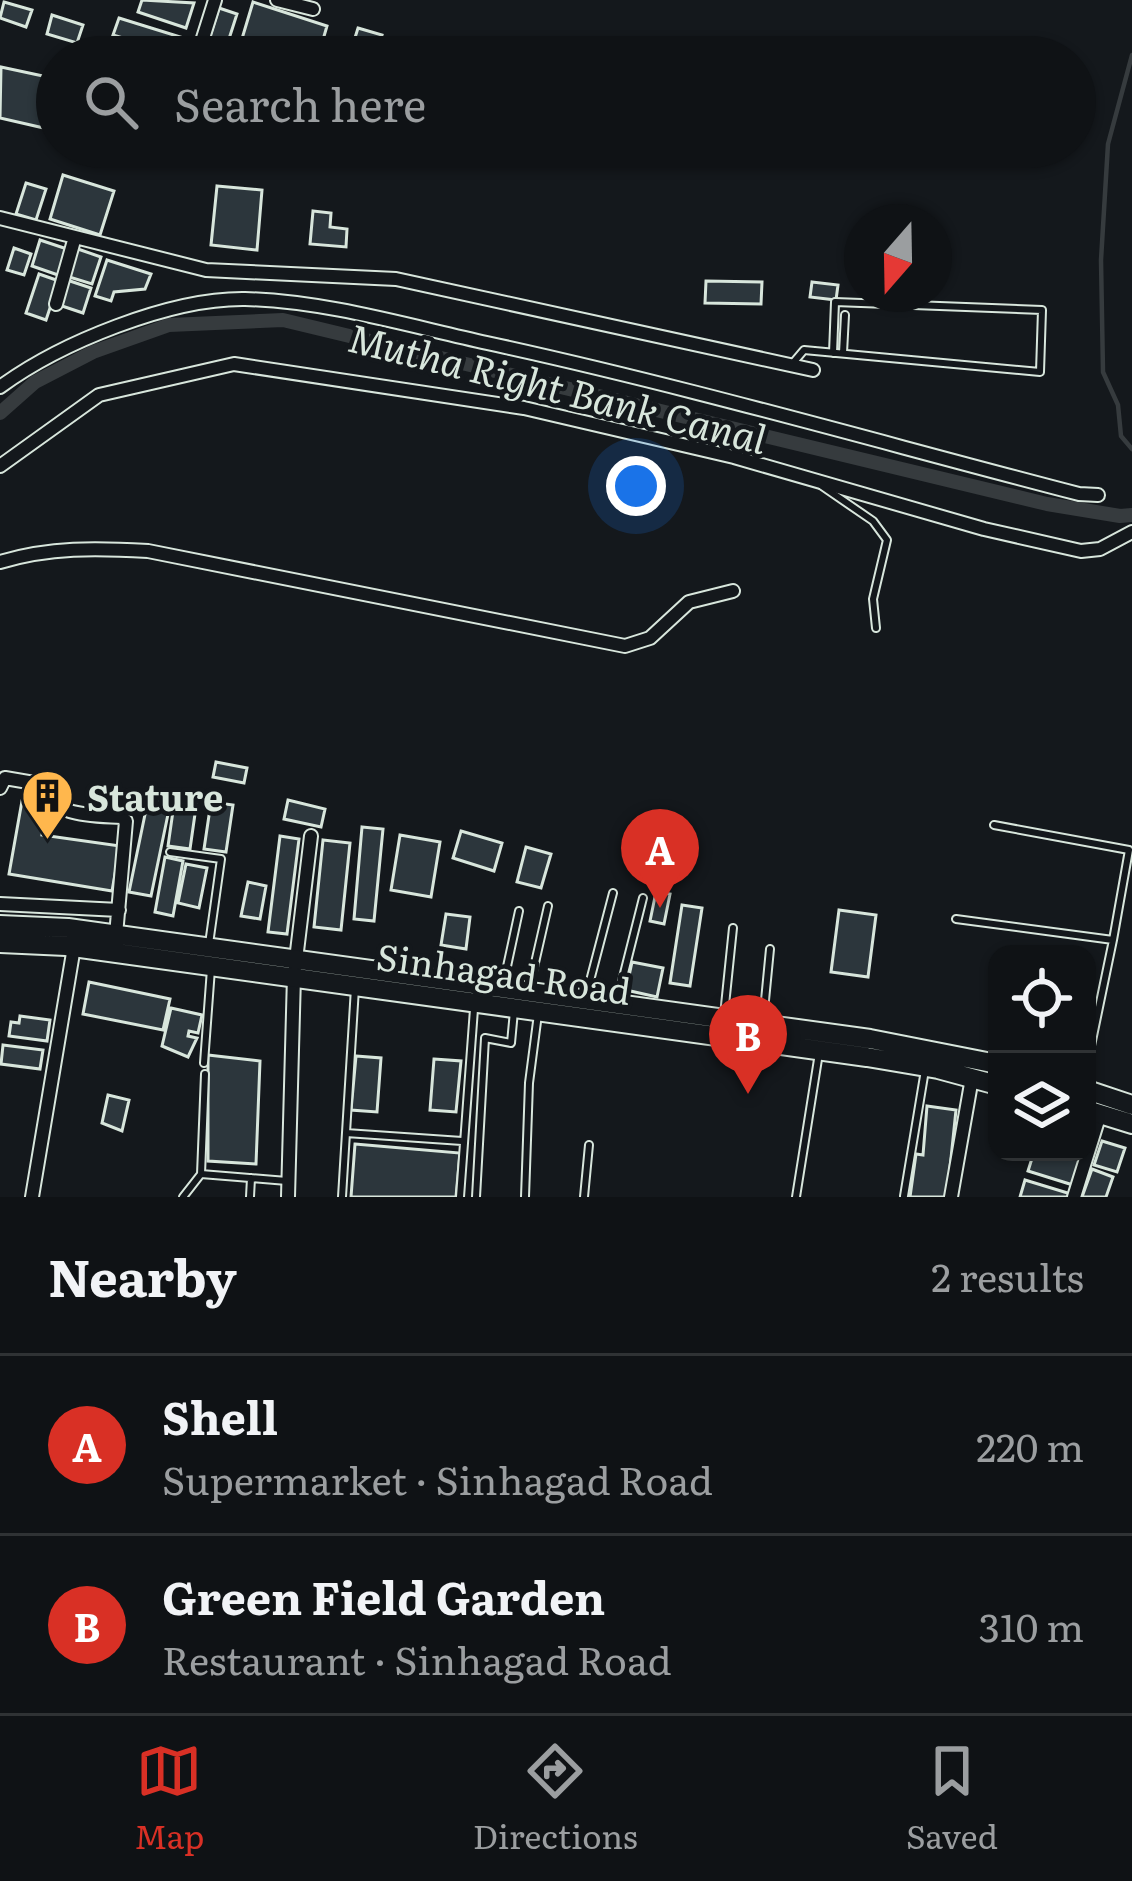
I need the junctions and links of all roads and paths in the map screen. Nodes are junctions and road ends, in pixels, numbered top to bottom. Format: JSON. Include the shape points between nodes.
{"nodes":[{"id":1,"x":215,"y":0,"type":"edge"},
{"id":2,"x":277,"y":0,"type":"edge"},
{"id":3,"x":313,"y":9,"type":"dead end"},
{"id":4,"x":204,"y":36,"type":"edge"},
{"id":5,"x":0,"y":218,"type":"edge"},
{"id":6,"x":75,"y":237,"type":"junction"},
{"id":7,"x":56,"y":304,"type":"dead end"},
{"id":8,"x":845,"y":315,"type":"dead end"},
{"id":9,"x":838,"y":353,"type":"junction"},
{"id":10,"x":790,"y":365,"type":"junction"},
{"id":11,"x":813,"y":370,"type":"dead end"},
{"id":12,"x":0,"y":387,"type":"edge"},
{"id":13,"x":0,"y":466,"type":"edge"},
{"id":14,"x":817,"y":479,"type":"junction"},
{"id":15,"x":1097,"y":495,"type":"dead end"},
{"id":16,"x":1132,"y":532,"type":"edge"},
{"id":17,"x":0,"y":562,"type":"edge"},
{"id":18,"x":734,"y":591,"type":"dead end"},
{"id":19,"x":876,"y":628,"type":"dead end"},
{"id":20,"x":0,"y":788,"type":"edge"},
{"id":21,"x":994,"y":825,"type":"dead end"},
{"id":22,"x":311,"y":836,"type":"dead end"},
{"id":23,"x":170,"y":852,"type":"dead end"},
{"id":24,"x":613,"y":892,"type":"dead end"},
{"id":25,"x":643,"y":898,"type":"dead end"},
{"id":26,"x":0,"y":904,"type":"edge"},
{"id":27,"x":548,"y":906,"type":"dead end"},
{"id":28,"x":118,"y":910,"type":"junction"},
{"id":29,"x":519,"y":910,"type":"dead end"},
{"id":30,"x":956,"y":919,"type":"dead end"},
{"id":31,"x":0,"y":926,"type":"edge"},
{"id":32,"x":733,"y":928,"type":"dead end"},
{"id":33,"x":116,"y":935,"type":"junction"},
{"id":34,"x":1113,"y":940,"type":"junction"},
{"id":35,"x":0,"y":943,"type":"edge"},
{"id":36,"x":74,"y":947,"type":"junction"},
{"id":37,"x":770,"y":949,"type":"dead end"},
{"id":38,"x":210,"y":956,"type":"junction"},
{"id":39,"x":295,"y":968,"type":"junction"},
{"id":40,"x":355,"y":985,"type":"junction"},
{"id":41,"x":520,"y":998,"type":"junction"},
{"id":42,"x":585,"y":1000,"type":"junction"},
{"id":43,"x":474,"y":1001,"type":"junction"},
{"id":44,"x":616,"y":1004,"type":"junction"},
{"id":45,"x":723,"y":1019,"type":"junction"},
{"id":46,"x":763,"y":1024,"type":"junction"},
{"id":47,"x":869,"y":1048,"type":"junction"},
{"id":48,"x":820,"y":1050,"type":"junction"},
{"id":49,"x":1089,"y":1053,"type":"edge"},
{"id":50,"x":204,"y":1063,"type":"dead end"},
{"id":51,"x":988,"y":1063,"type":"edge"},
{"id":52,"x":925,"y":1066,"type":"junction"},
{"id":53,"x":205,"y":1074,"type":"dead end"},
{"id":54,"x":972,"y":1078,"type":"junction"},
{"id":55,"x":988,"y":1082,"type":"edge"},
{"id":56,"x":1096,"y":1093,"type":"edge"},
{"id":57,"x":1132,"y":1105,"type":"edge"},
{"id":58,"x":1096,"y":1113,"type":"edge"},
{"id":59,"x":1132,"y":1124,"type":"edge"},
{"id":60,"x":346,"y":1133,"type":"junction"},
{"id":61,"x":463,"y":1142,"type":"junction"},
{"id":62,"x":589,"y":1145,"type":"dead end"},
{"id":63,"x":1082,"y":1161,"type":"edge"},
{"id":64,"x":201,"y":1174,"type":"junction"},
{"id":65,"x":251,"y":1178,"type":"junction"},
{"id":66,"x":288,"y":1181,"type":"junction"},
{"id":67,"x":904,"y":1196,"type":"edge"},
{"id":68,"x":32,"y":1197,"type":"edge"},
{"id":69,"x":183,"y":1197,"type":"edge"},
{"id":70,"x":250,"y":1197,"type":"edge"},
{"id":71,"x":288,"y":1197,"type":"edge"},
{"id":72,"x":342,"y":1197,"type":"edge"},
{"id":73,"x":460,"y":1197,"type":"edge"},
{"id":74,"x":476,"y":1197,"type":"edge"},
{"id":75,"x":525,"y":1197,"type":"edge"},
{"id":76,"x":584,"y":1197,"type":"edge"},
{"id":77,"x":796,"y":1197,"type":"edge"},
{"id":78,"x":951,"y":1197,"type":"edge"},
{"id":79,"x":1074,"y":1197,"type":"edge"}],
"edges":[{"from":1,"to":4,"type":"street"},
{"from":2,"to":3,"type":"street"},
{"from":5,"to":6,"type":"street"},
{"from":6,"to":7,"type":"street"},
{"from":6,"to":10,"type":"street","via":[[206,270],[396,279]]},
{"from":8,"to":9,"type":"lane"},
{"from":9,"to":9,"type":"lane","via":[[835,302],[1042,310],[1040,372]]},
{"from":9,"to":10,"type":"lane","via":[[804,350]]},
{"from":10,"to":11,"type":"street"},
{"from":12,"to":15,"type":"street","via":[[128,320],[242,299],[283,303],[557,358]]},
{"from":13,"to":14,"type":"street","via":[[99,395],[234,364],[524,408]]},
{"from":14,"to":16,"type":"street","via":[[1081,551]]},
{"from":14,"to":19,"type":"lane","via":[[887,540],[872,606]]},
{"from":17,"to":18,"type":"street","via":[[80,547],[148,551],[625,646],[650,638],[688,602]]},
{"from":20,"to":28,"type":"street","via":[[4,778],[40,784],[70,814],[126,821]]},
{"from":21,"to":34,"type":"lane","via":[[1129,850]]},
{"from":22,"to":39,"type":"street"},
{"from":23,"to":38,"type":"lane","via":[[220,860]]},
{"from":24,"to":42,"type":"lane"},
{"from":25,"to":44,"type":"lane"},
{"from":26,"to":28,"type":"street"},
{"from":27,"to":41,"type":"lane"},
{"from":28,"to":33,"type":"street"},
{"from":29,"to":41,"type":"lane"},
{"from":30,"to":34,"type":"lane"},
{"from":31,"to":33,"type":"main road","name":"Sinhagad Road"},
{"from":32,"to":45,"type":"lane"},
{"from":33,"to":38,"type":"main road","name":"Sinhagad Road"},
{"from":34,"to":49,"type":"lane"},
{"from":35,"to":36,"type":"main road","name":"Sinhagad Road"},
{"from":36,"to":38,"type":"main road","name":"Sinhagad Road"},
{"from":36,"to":68,"type":"street"},
{"from":37,"to":46,"type":"lane"},
{"from":38,"to":39,"type":"main road","name":"Sinhagad Road"},
{"from":38,"to":50,"type":"lane"},
{"from":39,"to":40,"type":"main road","name":"Sinhagad Road"},
{"from":39,"to":41,"type":"main road","name":"Sinhagad Road"},
{"from":39,"to":66,"type":"street"},
{"from":40,"to":43,"type":"main road","name":"Sinhagad Road"},
{"from":40,"to":60,"type":"lane"},
{"from":41,"to":42,"type":"main road","name":"Sinhagad Road"},
{"from":41,"to":43,"type":"main road","name":"Sinhagad Road"},
{"from":41,"to":48,"type":"main road","name":"Sinhagad Road"},
{"from":41,"to":74,"type":"lane","via":[[511,1043],[484,1038]]},
{"from":41,"to":75,"type":"lane","via":[[529,1082]]},
{"from":42,"to":44,"type":"main road","name":"Sinhagad Road"},
{"from":43,"to":61,"type":"lane"},
{"from":44,"to":45,"type":"main road","name":"Sinhagad Road"},
{"from":45,"to":46,"type":"main road","name":"Sinhagad Road"},
{"from":46,"to":47,"type":"main road","name":"Sinhagad Road"},
{"from":47,"to":48,"type":"main road","name":"Sinhagad Road"},
{"from":47,"to":51,"type":"main road","name":"Sinhagad Road"},
{"from":47,"to":52,"type":"main road","name":"Sinhagad Road"},
{"from":48,"to":77,"type":"lane"},
{"from":52,"to":54,"type":"main road","name":"Sinhagad Road"},
{"from":52,"to":67,"type":"lane"},
{"from":53,"to":64,"type":"lane"},
{"from":54,"to":55,"type":"main road","name":"Sinhagad Road"},
{"from":54,"to":78,"type":"street"},
{"from":56,"to":57,"type":"main road"},
{"from":58,"to":59,"type":"main road"},
{"from":60,"to":61,"type":"lane"},
{"from":60,"to":72,"type":"lane"},
{"from":61,"to":73,"type":"lane"},
{"from":62,"to":76,"type":"lane"},
{"from":63,"to":79,"type":"street"},
{"from":64,"to":65,"type":"lane"},
{"from":64,"to":69,"type":"lane"},
{"from":65,"to":66,"type":"lane"},
{"from":65,"to":70,"type":"lane"},
{"from":66,"to":71,"type":"street"}]}
